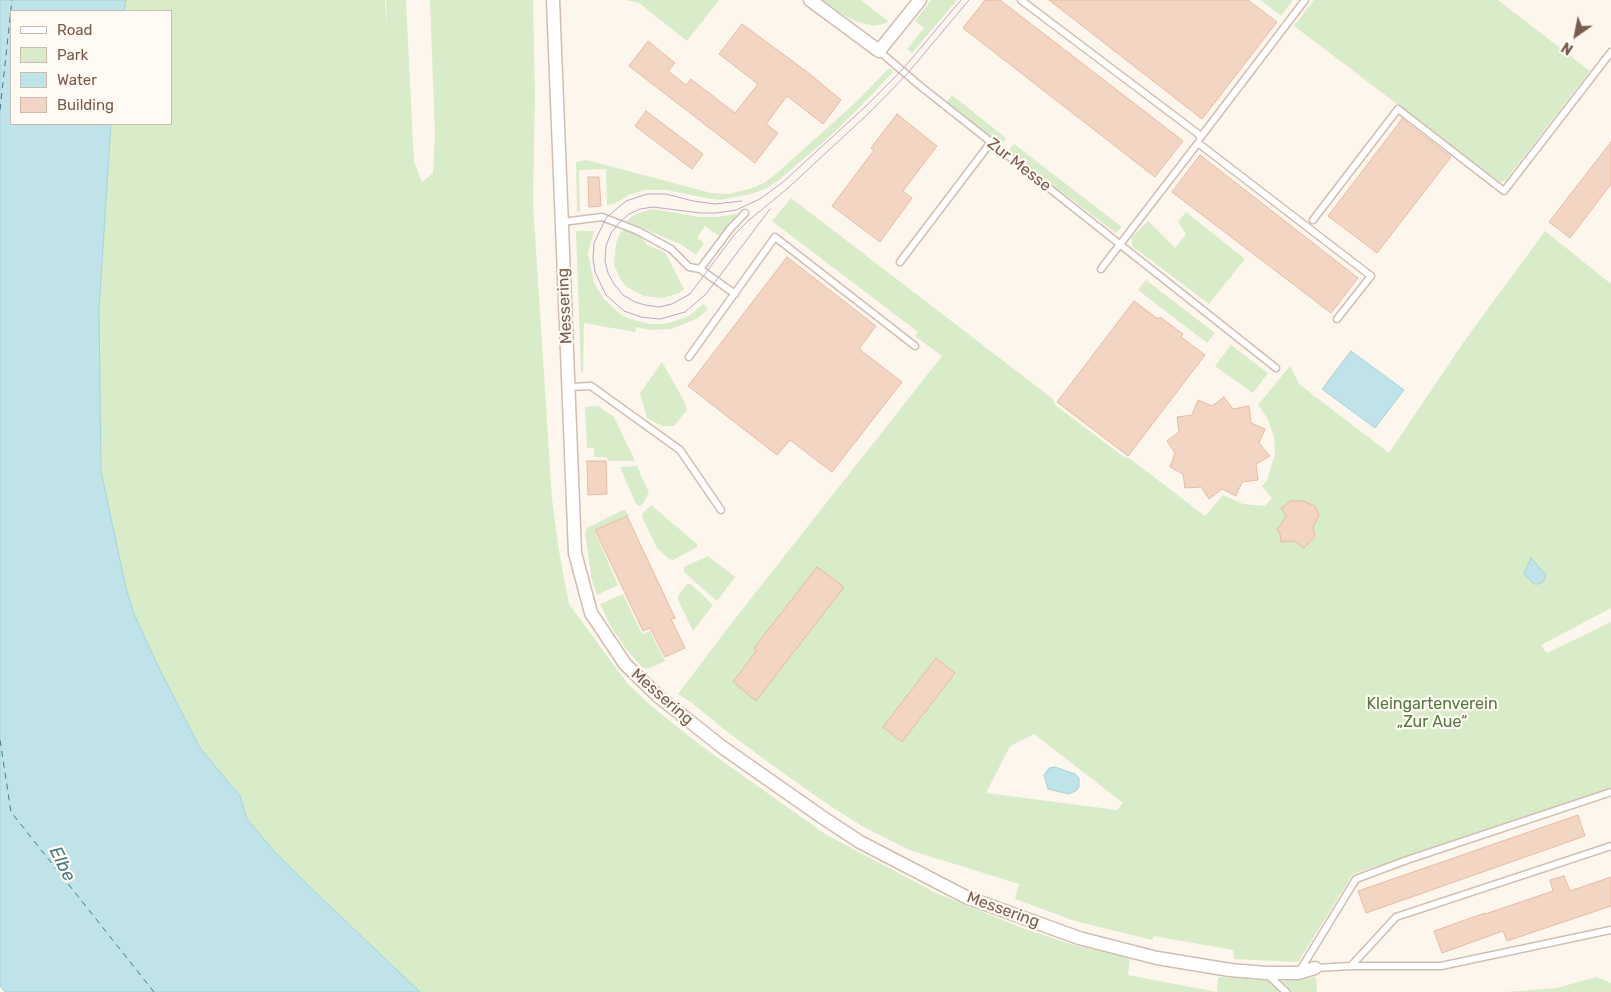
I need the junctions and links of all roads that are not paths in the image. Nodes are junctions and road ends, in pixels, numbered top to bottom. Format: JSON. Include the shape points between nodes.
{"nodes":[{"id":1,"x":553,"y":0,"type":"edge"},
{"id":2,"x":810,"y":0,"type":"edge"},
{"id":3,"x":920,"y":0,"type":"edge"},
{"id":4,"x":1021,"y":0,"type":"edge"},
{"id":5,"x":1305,"y":0,"type":"edge"},
{"id":6,"x":879,"y":51,"type":"junction"},
{"id":7,"x":1611,"y":52,"type":"edge"},
{"id":8,"x":1201,"y":136,"type":"junction"},
{"id":9,"x":991,"y":142,"type":"junction"},
{"id":10,"x":1198,"y":143,"type":"junction"},
{"id":11,"x":745,"y":213,"type":"dead end"},
{"id":12,"x":1313,"y":220,"type":"dead end"},
{"id":13,"x":561,"y":222,"type":"junction"},
{"id":14,"x":1120,"y":244,"type":"junction"},
{"id":15,"x":900,"y":262,"type":"dead end"},
{"id":16,"x":700,"y":269,"type":"junction"},
{"id":17,"x":1101,"y":269,"type":"dead end"},
{"id":18,"x":735,"y":294,"type":"junction"},
{"id":19,"x":1337,"y":318,"type":"dead end"},
{"id":20,"x":916,"y":346,"type":"dead end"},
{"id":21,"x":689,"y":357,"type":"dead end"},
{"id":22,"x":1276,"y":368,"type":"dead end"},
{"id":23,"x":569,"y":387,"type":"junction"},
{"id":24,"x":721,"y":510,"type":"dead end"},
{"id":25,"x":1611,"y":792,"type":"edge"},
{"id":26,"x":1611,"y":846,"type":"edge"},
{"id":27,"x":1611,"y":930,"type":"edge"},
{"id":28,"x":1351,"y":966,"type":"junction"},
{"id":29,"x":1315,"y":968,"type":"joint"},
{"id":30,"x":1266,"y":973,"type":"junction"},
{"id":31,"x":1298,"y":973,"type":"junction"},
{"id":32,"x":1286,"y":992,"type":"edge"}],
"edges":[{"from":1,"to":13,"type":"street","name":"Messering"},
{"from":2,"to":6,"type":"street"},
{"from":3,"to":6,"type":"street"},
{"from":4,"to":8,"type":"lane"},
{"from":5,"to":8,"type":"lane"},
{"from":6,"to":9,"type":"lane","name":"Zur Messe"},
{"from":7,"to":12,"type":"lane","via":[[1504,191],[1398,109]]},
{"from":8,"to":10,"type":"lane"},
{"from":9,"to":14,"type":"lane","name":"Zur Messe"},
{"from":9,"to":15,"type":"lane"},
{"from":10,"to":14,"type":"lane"},
{"from":10,"to":19,"type":"lane","via":[[1371,276]]},
{"from":11,"to":16,"type":"lane"},
{"from":13,"to":16,"type":"lane","via":[[606,218],[671,248],[689,267]]},
{"from":13,"to":23,"type":"street","name":"Messering"},
{"from":14,"to":17,"type":"lane"},
{"from":14,"to":22,"type":"lane","name":"Zur Messe"},
{"from":16,"to":18,"type":"lane"},
{"from":18,"to":20,"type":"lane","via":[[775,237]]},
{"from":18,"to":21,"type":"lane"},
{"from":23,"to":24,"type":"lane","via":[[590,386],[680,450]]},
{"from":23,"to":30,"type":"street","name":"Messering","via":[[575,553],[591,612],[625,664],[658,696],[722,747],[860,842],[966,897],[1079,938],[1140,954]]},
{"from":25,"to":31,"type":"lane","via":[[1356,879]]},
{"from":26,"to":28,"type":"lane","via":[[1396,917]]},
{"from":27,"to":28,"type":"lane","via":[[1441,966]]},
{"from":28,"to":29,"type":"lane"},
{"from":29,"to":31,"type":"street","name":"Messering"},
{"from":30,"to":31,"type":"street","name":"Messering"},
{"from":30,"to":32,"type":"lane"}]}
